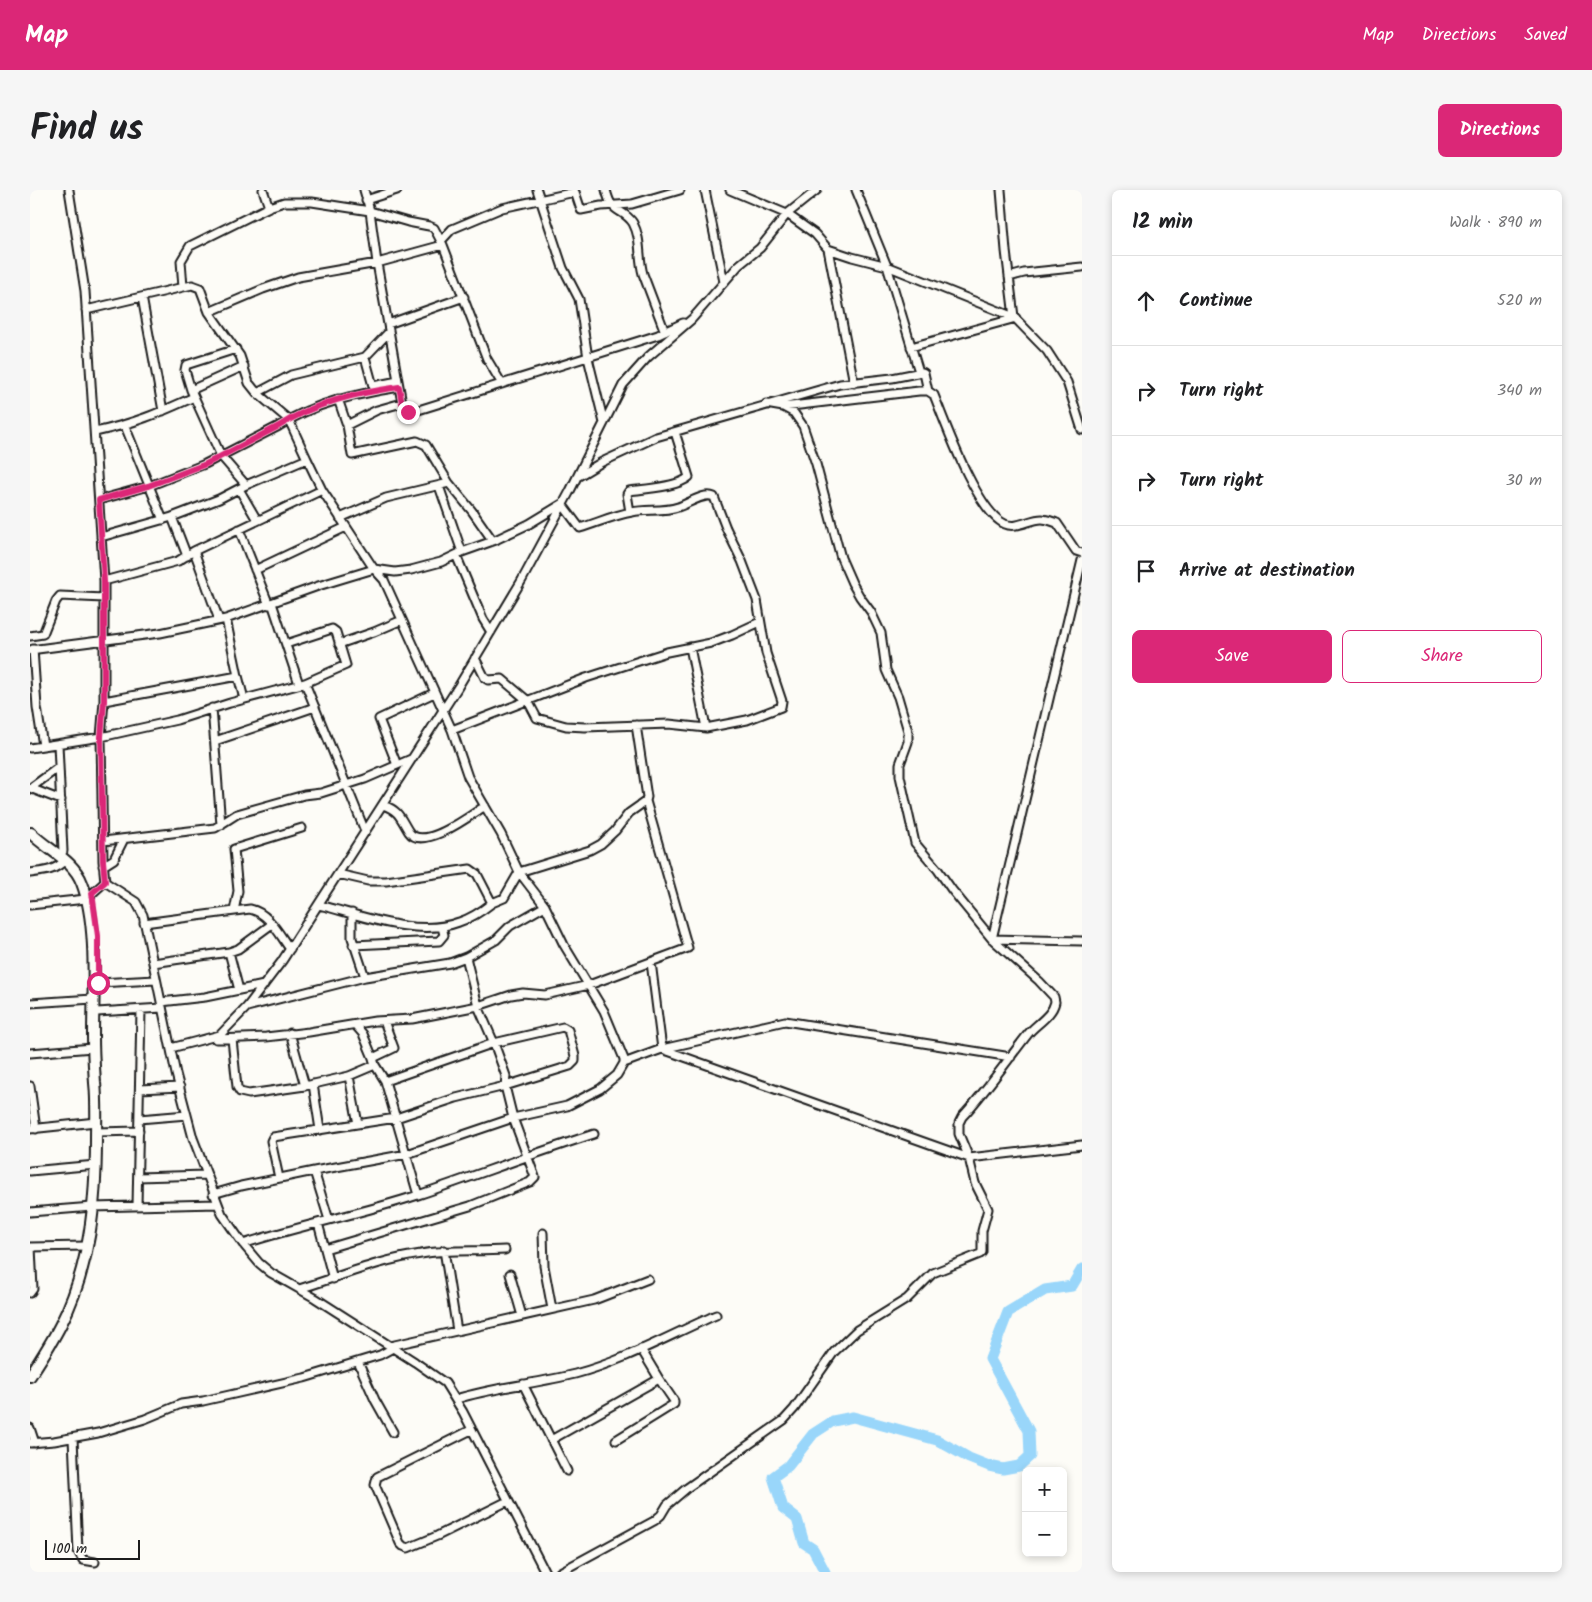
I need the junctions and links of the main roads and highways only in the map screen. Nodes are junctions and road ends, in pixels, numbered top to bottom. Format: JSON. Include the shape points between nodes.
{"nodes":[{"id":1,"x":31,"y":833,"type":"edge"},
{"id":2,"x":89,"y":896,"type":"junction"},
{"id":3,"x":96,"y":1082,"type":"junction"},
{"id":4,"x":30,"y":1376,"type":"edge"}],
"edges":[{"from":1,"to":2,"type":"main road","via":[[39,842],[64,856]]},
{"from":2,"to":3,"type":"main road","via":[[93,1072]]},
{"from":2,"to":3,"type":"main road","via":[[98,936]]},
{"from":3,"to":4,"type":"main road","via":[[96,1165],[87,1246],[62,1323]]}]}
